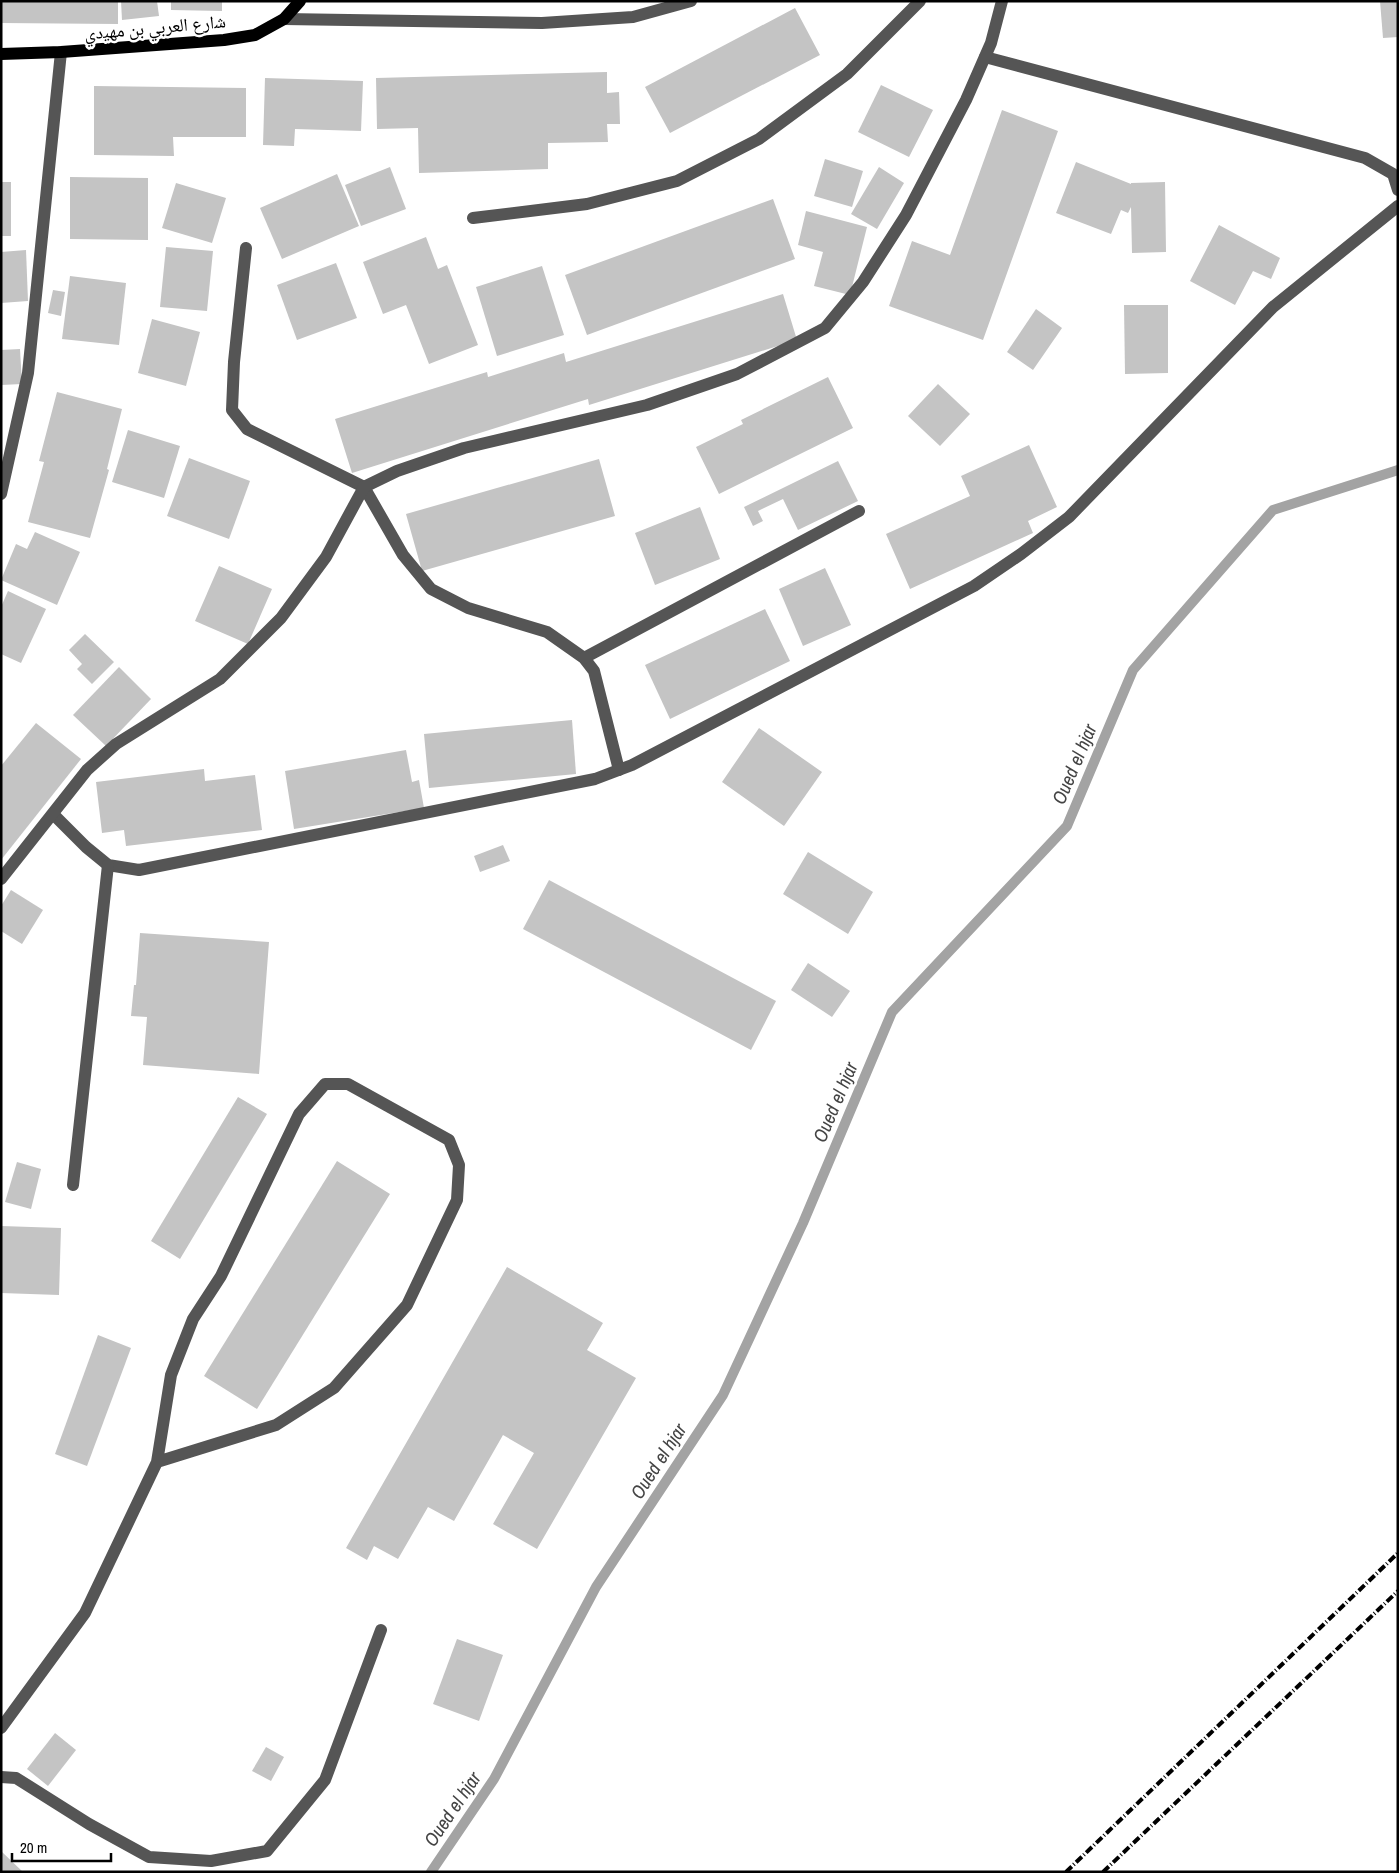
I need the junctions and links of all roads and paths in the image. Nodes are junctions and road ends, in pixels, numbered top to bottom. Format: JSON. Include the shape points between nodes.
{"nodes":[{"id":1,"x":300,"y":1,"type":"edge"},
{"id":2,"x":692,"y":1,"type":"edge"},
{"id":3,"x":920,"y":1,"type":"edge"},
{"id":4,"x":1002,"y":1,"type":"edge"},
{"id":5,"x":284,"y":19,"type":"junction"},
{"id":6,"x":61,"y":52,"type":"junction"},
{"id":7,"x":1,"y":54,"type":"edge"},
{"id":8,"x":985,"y":57,"type":"junction"},
{"id":9,"x":1398,"y":190,"type":"edge"},
{"id":10,"x":1398,"y":206,"type":"edge"},
{"id":11,"x":473,"y":218,"type":"dead end"},
{"id":12,"x":246,"y":248,"type":"dead end"},
{"id":13,"x":4,"y":471,"type":"edge"},
{"id":14,"x":364,"y":488,"type":"junction"},
{"id":15,"x":1,"y":494,"type":"edge"},
{"id":16,"x":859,"y":511,"type":"dead end"},
{"id":17,"x":584,"y":658,"type":"junction"},
{"id":18,"x":619,"y":770,"type":"junction"},
{"id":19,"x":53,"y":814,"type":"junction"},
{"id":20,"x":108,"y":865,"type":"junction"},
{"id":21,"x":1,"y":879,"type":"edge"},
{"id":22,"x":73,"y":1185,"type":"dead end"},
{"id":23,"x":157,"y":1462,"type":"junction"},
{"id":24,"x":381,"y":1630,"type":"dead end"},
{"id":25,"x":1,"y":1728,"type":"edge"},
{"id":26,"x":1,"y":1777,"type":"edge"}],
"edges":[{"from":1,"to":5,"type":"main road","name":"ﺷﺍﺭﻉ ﺍﻟﻌﺮﺑﻲ ﺑﻦ ﻣﻬﻴﺩﻱ"},
{"from":2,"to":5,"type":"street","via":[[633,16],[542,23]]},
{"from":3,"to":11,"type":"street","via":[[847,74],[807,104],[759,139],[677,181],[587,204]]},
{"from":4,"to":8,"type":"street"},
{"from":5,"to":6,"type":"main road","name":"ﺷﺍﺭﻉ ﺍﻟﻌﺮﺑﻲ ﺑﻦ ﻣﻬﻴﺩﻱ","via":[[255,34],[224,40]]},
{"from":6,"to":7,"type":"main road","name":"ﺷﺍﺭﻉ ﺍﻟﻌﺮﺑﻲ ﺑﻦ ﻣﻬﻴﺩﻱ"},
{"from":6,"to":13,"type":"street","via":[[28,373]]},
{"from":8,"to":9,"type":"street","via":[[1364,158],[1393,174]]},
{"from":8,"to":14,"type":"street","via":[[906,215],[863,282],[825,328],[737,374],[674,396],[464,448],[397,472]]},
{"from":10,"to":18,"type":"street","via":[[1273,306],[1069,517],[1021,554],[974,586]]},
{"from":12,"to":14,"type":"street","via":[[232,410],[247,429]]},
{"from":13,"to":15,"type":"street"},
{"from":14,"to":17,"type":"street","via":[[403,556],[431,589],[468,608],[547,632]]},
{"from":14,"to":19,"type":"street","via":[[326,557],[281,618],[220,679],[116,744],[87,770]]},
{"from":16,"to":17,"type":"street"},
{"from":17,"to":18,"type":"street","via":[[594,671]]},
{"from":18,"to":20,"type":"street","via":[[595,779],[139,870]]},
{"from":19,"to":20,"type":"street"},
{"from":19,"to":21,"type":"street"},
{"from":20,"to":22,"type":"street"},
{"from":23,"to":23,"type":"street","via":[[171,1374],[193,1319],[221,1276],[299,1114],[325,1084],[348,1084],[449,1140],[459,1165],[457,1200],[407,1305],[340,1382],[276,1425]]},
{"from":23,"to":25,"type":"street","via":[[85,1613]]},
{"from":24,"to":26,"type":"street","via":[[325,1780],[267,1851],[211,1861],[149,1857],[16,1778]]}]}
